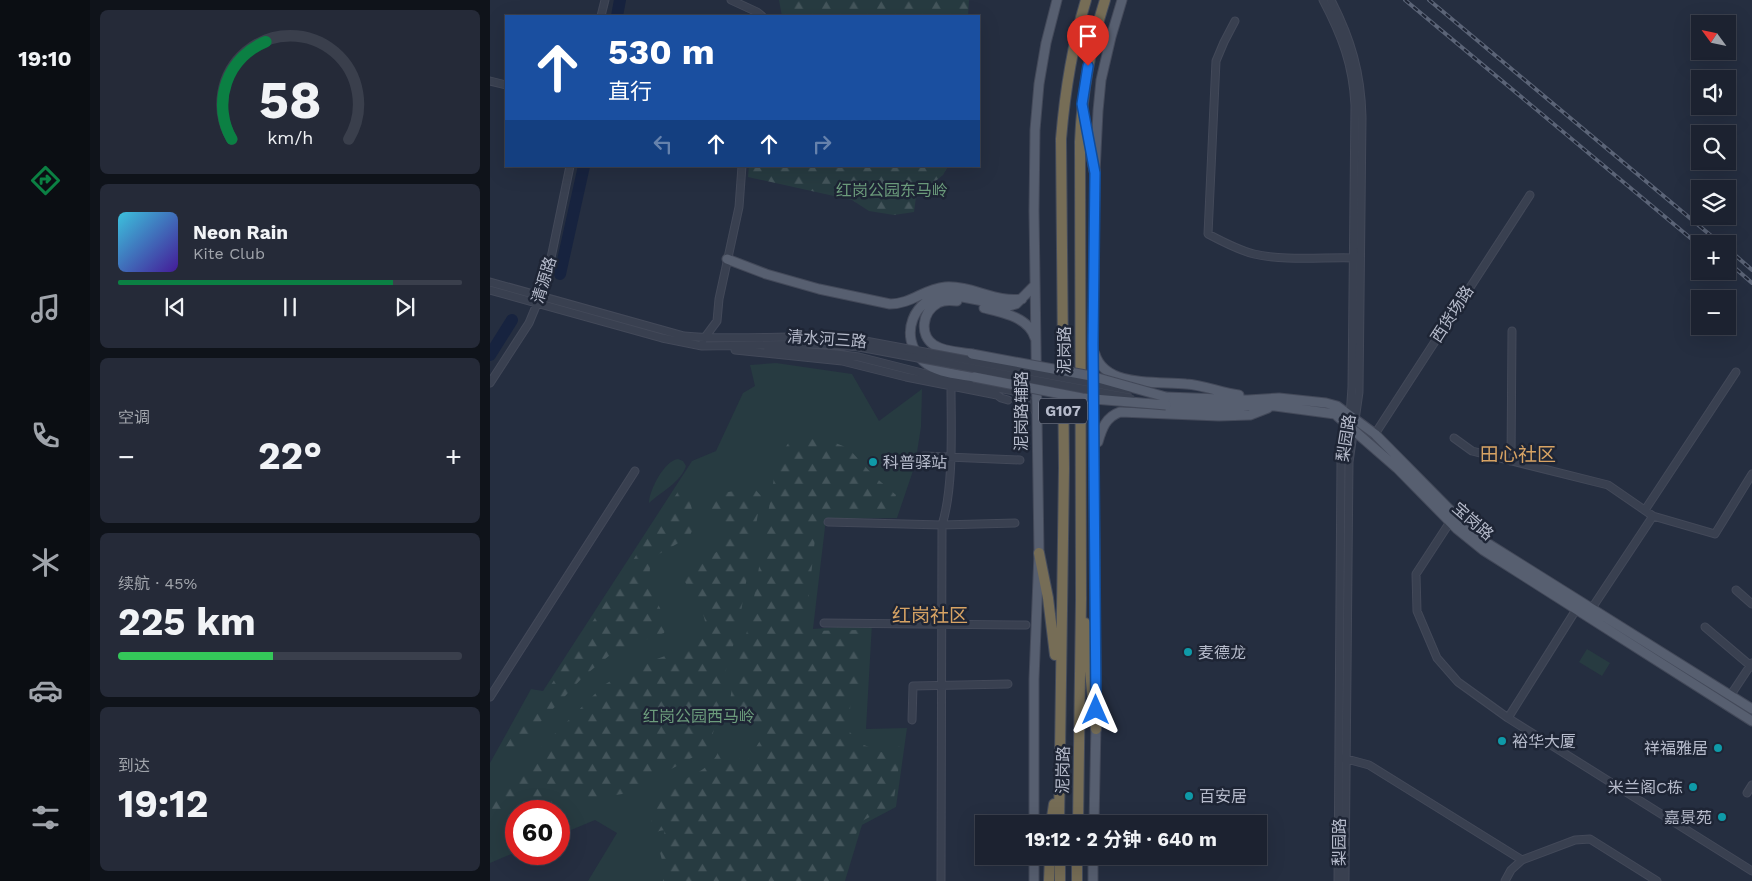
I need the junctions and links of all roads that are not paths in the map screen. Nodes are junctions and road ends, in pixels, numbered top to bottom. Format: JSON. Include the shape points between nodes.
{"nodes":[{"id":1,"x":603,"y":0,"type":"edge"},
{"id":2,"x":731,"y":0,"type":"edge"},
{"id":3,"x":1057,"y":0,"type":"edge"},
{"id":4,"x":1086,"y":0,"type":"edge"},
{"id":5,"x":1106,"y":0,"type":"edge"},
{"id":6,"x":1122,"y":0,"type":"edge"},
{"id":7,"x":1323,"y":0,"type":"edge"},
{"id":8,"x":1331,"y":0,"type":"edge"},
{"id":9,"x":600,"y":15,"type":"edge"},
{"id":10,"x":761,"y":15,"type":"edge"},
{"id":11,"x":1235,"y":21,"type":"dead end"},
{"id":12,"x":490,"y":81,"type":"edge"},
{"id":13,"x":505,"y":85,"type":"edge"},
{"id":14,"x":1082,"y":104,"type":"junction"},
{"id":15,"x":568,"y":167,"type":"edge"},
{"id":16,"x":742,"y":167,"type":"edge"},
{"id":17,"x":1095,"y":173,"type":"junction"},
{"id":18,"x":1530,"y":195,"type":"dead end"},
{"id":19,"x":1355,"y":258,"type":"junction"},
{"id":20,"x":727,"y":259,"type":"junction"},
{"id":21,"x":490,"y":282,"type":"edge"},
{"id":22,"x":1035,"y":285,"type":"junction"},
{"id":23,"x":490,"y":290,"type":"edge"},
{"id":24,"x":538,"y":296,"type":"junction"},
{"id":25,"x":1022,"y":298,"type":"junction"},
{"id":26,"x":535,"y":303,"type":"junction"},
{"id":27,"x":1512,"y":330,"type":"dead end"},
{"id":28,"x":1036,"y":340,"type":"junction"},
{"id":29,"x":703,"y":342,"type":"junction"},
{"id":30,"x":859,"y":343,"type":"junction"},
{"id":31,"x":1093,"y":344,"type":"junction"},
{"id":32,"x":712,"y":346,"type":"junction"},
{"id":33,"x":748,"y":346,"type":"junction"},
{"id":34,"x":1736,"y":372,"type":"dead end"},
{"id":35,"x":490,"y":376,"type":"edge"},
{"id":36,"x":490,"y":383,"type":"edge"},
{"id":37,"x":951,"y":386,"type":"junction"},
{"id":38,"x":1008,"y":400,"type":"dead end"},
{"id":39,"x":1166,"y":401,"type":"junction"},
{"id":40,"x":1277,"y":402,"type":"junction"},
{"id":41,"x":1036,"y":413,"type":"junction"},
{"id":42,"x":1352,"y":423,"type":"junction"},
{"id":43,"x":1375,"y":434,"type":"junction"},
{"id":44,"x":1454,"y":438,"type":"dead end"},
{"id":45,"x":1094,"y":452,"type":"junction"},
{"id":46,"x":924,"y":456,"type":"dead end"},
{"id":47,"x":950,"y":457,"type":"junction"},
{"id":48,"x":1020,"y":460,"type":"dead end"},
{"id":49,"x":1511,"y":460,"type":"junction"},
{"id":50,"x":635,"y":471,"type":"dead end"},
{"id":51,"x":1752,"y":474,"type":"edge"},
{"id":52,"x":1645,"y":510,"type":"junction"},
{"id":53,"x":1653,"y":516,"type":"junction"},
{"id":54,"x":828,"y":522,"type":"dead end"},
{"id":55,"x":1450,"y":522,"type":"junction"},
{"id":56,"x":1016,"y":523,"type":"dead end"},
{"id":57,"x":942,"y":525,"type":"junction"},
{"id":58,"x":1038,"y":553,"type":"junction"},
{"id":59,"x":1736,"y":590,"type":"dead end"},
{"id":60,"x":1081,"y":599,"type":"junction"},
{"id":61,"x":1752,"y":604,"type":"edge"},
{"id":62,"x":1579,"y":606,"type":"junction"},
{"id":63,"x":1589,"y":613,"type":"junction"},
{"id":64,"x":824,"y":623,"type":"dead end"},
{"id":65,"x":941,"y":624,"type":"junction"},
{"id":66,"x":1026,"y":624,"type":"dead end"},
{"id":67,"x":1705,"y":627,"type":"dead end"},
{"id":68,"x":1751,"y":665,"type":"edge"},
{"id":69,"x":1060,"y":674,"type":"junction"},
{"id":70,"x":1008,"y":684,"type":"dead end"},
{"id":71,"x":941,"y":686,"type":"junction"},
{"id":72,"x":490,"y":696,"type":"edge"},
{"id":73,"x":1730,"y":696,"type":"junction"},
{"id":74,"x":1752,"y":709,"type":"edge"},
{"id":75,"x":1508,"y":718,"type":"junction"},
{"id":76,"x":912,"y":720,"type":"dead end"},
{"id":77,"x":1752,"y":721,"type":"edge"},
{"id":78,"x":1096,"y":729,"type":"junction"},
{"id":79,"x":1342,"y":758,"type":"junction"},
{"id":80,"x":1059,"y":771,"type":"junction"},
{"id":81,"x":1752,"y":786,"type":"edge"},
{"id":82,"x":1747,"y":793,"type":"dead end"},
{"id":83,"x":1034,"y":815,"type":"edge"},
{"id":84,"x":1052,"y":815,"type":"edge"},
{"id":85,"x":1059,"y":815,"type":"edge"},
{"id":86,"x":1078,"y":815,"type":"edge"},
{"id":87,"x":1094,"y":815,"type":"edge"},
{"id":88,"x":1522,"y":860,"type":"junction"},
{"id":89,"x":1034,"y":865,"type":"edge"},
{"id":90,"x":1050,"y":865,"type":"edge"},
{"id":91,"x":1060,"y":865,"type":"edge"},
{"id":92,"x":1077,"y":865,"type":"edge"},
{"id":93,"x":1093,"y":865,"type":"edge"},
{"id":94,"x":1752,"y":871,"type":"edge"},
{"id":95,"x":941,"y":881,"type":"edge"},
{"id":96,"x":1034,"y":881,"type":"edge"},
{"id":97,"x":1049,"y":881,"type":"edge"},
{"id":98,"x":1060,"y":881,"type":"edge"},
{"id":99,"x":1077,"y":881,"type":"edge"},
{"id":100,"x":1093,"y":881,"type":"edge"},
{"id":101,"x":1338,"y":881,"type":"edge"},
{"id":102,"x":1345,"y":881,"type":"edge"},
{"id":103,"x":1504,"y":881,"type":"edge"},
{"id":104,"x":1657,"y":881,"type":"edge"}],
"edges":[{"from":1,"to":9,"type":"street"},
{"from":2,"to":10,"type":"street"},
{"from":3,"to":22,"type":"main road","name":"泥岗路辅路","via":[[1039,84],[1035,130]]},
{"from":4,"to":69,"type":"highway","name":"泥岗路","number":"G107","via":[[1070,64],[1061,139],[1064,468]]},
{"from":5,"to":14,"type":"highway","name":"泥岗路","number":"G107","via":[[1095,31]]},
{"from":6,"to":17,"type":"main road","via":[[1101,80]]},
{"from":7,"to":19,"type":"street","name":"梨园路","via":[[1344,44],[1354,88]]},
{"from":8,"to":42,"type":"street","name":"梨园路","via":[[1346,30],[1361,92],[1359,379]]},
{"from":11,"to":19,"type":"street","via":[[1216,61],[1208,234],[1242,250],[1272,257]]},
{"from":12,"to":13,"type":"street"},
{"from":14,"to":17,"type":"highway"},
{"from":14,"to":60,"type":"highway","name":"泥岗路","number":"G107","via":[[1079,205]]},
{"from":15,"to":24,"type":"street","name":"清源路","via":[[546,282]]},
{"from":16,"to":20,"type":"street","via":[[739,206]]},
{"from":17,"to":31,"type":"main road"},
{"from":18,"to":43,"type":"street","name":"西货场路"},
{"from":19,"to":42,"type":"street","name":"梨园路"},
{"from":20,"to":25,"type":"main road","via":[[819,289],[890,304],[900,304],[946,287],[1007,299]]},
{"from":20,"to":29,"type":"street","via":[[717,321]]},
{"from":21,"to":24,"type":"street","name":"清水河三路"},
{"from":22,"to":25,"type":"main road"},
{"from":22,"to":28,"type":"main road","name":"泥岗路辅路"},
{"from":23,"to":26,"type":"street","name":"清水河三路"},
{"from":24,"to":26,"type":"street","name":"清源路"},
{"from":24,"to":29,"type":"street","name":"清水河三路"},
{"from":25,"to":39,"type":"main road","bridge":true,"via":[[1016,304],[1004,306],[956,295],[940,295],[926,301],[916,312],[910,327],[918,354],[939,370],[1082,398]]},
{"from":26,"to":29,"type":"street","name":"清水河三路","via":[[662,338]]},
{"from":26,"to":35,"type":"street","name":"清源路"},
{"from":26,"to":36,"type":"street","name":"清源路","via":[[529,323]]},
{"from":27,"to":49,"type":"street"},
{"from":28,"to":39,"type":"main road","bridge":true,"via":[[1031,329],[1008,314],[955,301],[939,302],[925,319],[926,337],[934,346],[1091,376]]},
{"from":28,"to":41,"type":"main road","name":"泥岗路辅路"},
{"from":29,"to":30,"type":"street","name":"清水河三路","via":[[821,336]]},
{"from":29,"to":32,"type":"street","name":"清水河三路"},
{"from":30,"to":33,"type":"street","name":"清水河三路"},
{"from":30,"to":39,"type":"street","name":"清水河三路","bridge":true},
{"from":31,"to":40,"type":"main road","via":[[1099,364],[1110,374],[1155,383],[1187,384]]},
{"from":31,"to":45,"type":"main road"},
{"from":32,"to":33,"type":"street","name":"清水河三路"},
{"from":32,"to":37,"type":"street","via":[[842,360]]},
{"from":33,"to":41,"type":"street","via":[[859,357],[1014,391],[1029,401]]},
{"from":34,"to":52,"type":"street"},
{"from":37,"to":38,"type":"street"},
{"from":37,"to":47,"type":"street"},
{"from":39,"to":40,"type":"main road","name":"宝岗路"},
{"from":40,"to":42,"type":"main road","name":"宝岗路","via":[[1337,406]]},
{"from":40,"to":45,"type":"main road","via":[[1241,416],[1120,412],[1104,423]]},
{"from":41,"to":58,"type":"main road","name":"泥岗路辅路"},
{"from":42,"to":43,"type":"main road","name":"宝岗路"},
{"from":42,"to":55,"type":"main road","name":"宝岗路"},
{"from":42,"to":79,"type":"street","name":"梨园路"},
{"from":43,"to":62,"type":"main road","name":"宝岗路","via":[[1477,535]]},
{"from":44,"to":49,"type":"street","via":[[1472,451]]},
{"from":45,"to":78,"type":"main road"},
{"from":46,"to":47,"type":"street"},
{"from":47,"to":48,"type":"street"},
{"from":47,"to":57,"type":"street","via":[[947,510]]},
{"from":49,"to":52,"type":"street","via":[[1608,485]]},
{"from":50,"to":72,"type":"street"},
{"from":51,"to":53,"type":"street","via":[[1715,534]]},
{"from":52,"to":53,"type":"street"},
{"from":53,"to":63,"type":"street"},
{"from":54,"to":57,"type":"street"},
{"from":55,"to":62,"type":"main road","name":"宝岗路","via":[[1483,550]]},
{"from":55,"to":75,"type":"street","via":[[1416,574],[1417,611],[1437,658],[1458,682]]},
{"from":56,"to":57,"type":"street"},
{"from":57,"to":65,"type":"street"},
{"from":58,"to":69,"type":"highway"},
{"from":58,"to":83,"type":"main road","name":"泥岗路辅路"},
{"from":59,"to":61,"type":"street"},
{"from":60,"to":78,"type":"highway"},
{"from":60,"to":86,"type":"highway","name":"泥岗路","number":"G107"},
{"from":62,"to":63,"type":"main road","name":"宝岗路"},
{"from":62,"to":75,"type":"street"},
{"from":63,"to":73,"type":"main road","name":"宝岗路"},
{"from":63,"to":77,"type":"main road","name":"宝岗路"},
{"from":64,"to":65,"type":"street"},
{"from":65,"to":66,"type":"street"},
{"from":65,"to":71,"type":"street"},
{"from":67,"to":68,"type":"street"},
{"from":68,"to":73,"type":"street"},
{"from":69,"to":80,"type":"highway","name":"泥岗路","number":"G107"},
{"from":70,"to":71,"type":"street"},
{"from":71,"to":76,"type":"street","via":[[913,686]]},
{"from":71,"to":95,"type":"street"},
{"from":73,"to":74,"type":"main road","name":"宝岗路"},
{"from":75,"to":94,"type":"street"},
{"from":78,"to":87,"type":"main road"},
{"from":79,"to":88,"type":"street","via":[[1369,765]]},
{"from":79,"to":101,"type":"street","name":"梨园路"},
{"from":79,"to":102,"type":"street","name":"梨园路"},
{"from":80,"to":84,"type":"highway"},
{"from":80,"to":85,"type":"highway","name":"泥岗路","number":"G107"},
{"from":81,"to":82,"type":"street"},
{"from":88,"to":103,"type":"street"},
{"from":88,"to":104,"type":"street","via":[[1576,840],[1590,840]]},
{"from":89,"to":96,"type":"main road"},
{"from":90,"to":97,"type":"highway"},
{"from":91,"to":98,"type":"highway"},
{"from":92,"to":99,"type":"highway"},
{"from":93,"to":100,"type":"main road"}]}
